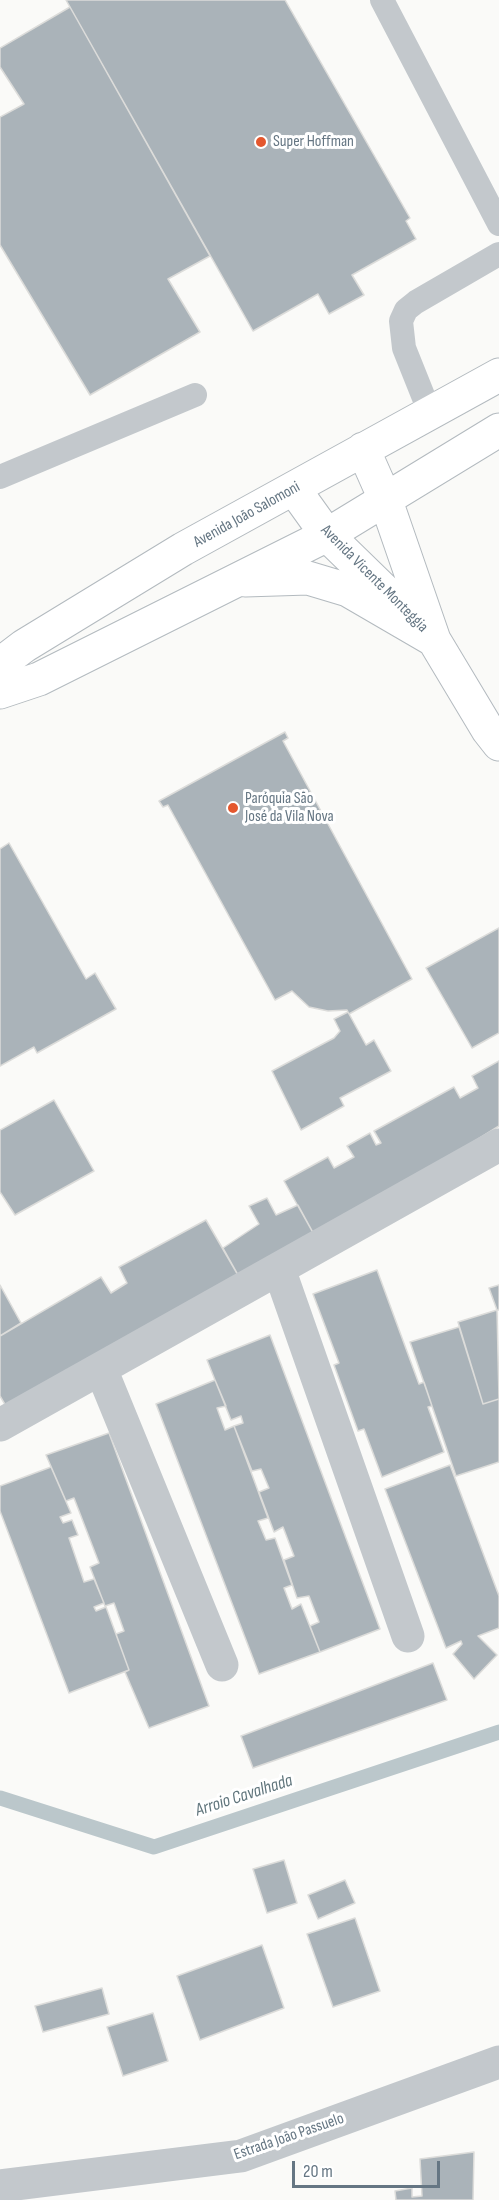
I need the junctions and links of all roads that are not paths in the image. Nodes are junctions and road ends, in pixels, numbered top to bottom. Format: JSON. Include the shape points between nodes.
{"nodes":[{"id":1,"x":382,"y":0,"type":"edge"},
{"id":2,"x":499,"y":224,"type":"edge"},
{"id":3,"x":499,"y":254,"type":"edge"},
{"id":4,"x":499,"y":375,"type":"edge"},
{"id":5,"x":195,"y":395,"type":"dead end"},
{"id":6,"x":430,"y":413,"type":"junction"},
{"id":7,"x":499,"y":430,"type":"edge"},
{"id":8,"x":363,"y":449,"type":"junction"},
{"id":9,"x":0,"y":477,"type":"edge"},
{"id":10,"x":294,"y":489,"type":"junction"},
{"id":11,"x":386,"y":501,"type":"junction"},
{"id":12,"x":327,"y":535,"type":"junction"},
{"id":13,"x":234,"y":580,"type":"junction"},
{"id":14,"x":434,"y":640,"type":"junction"},
{"id":15,"x":0,"y":664,"type":"edge"},
{"id":16,"x":0,"y":692,"type":"edge"},
{"id":17,"x":499,"y":744,"type":"edge"},
{"id":18,"x":499,"y":1145,"type":"edge"},
{"id":19,"x":279,"y":1269,"type":"junction"},
{"id":20,"x":101,"y":1369,"type":"junction"},
{"id":21,"x":0,"y":1425,"type":"edge"},
{"id":22,"x":408,"y":1636,"type":"dead end"},
{"id":23,"x":222,"y":1665,"type":"dead end"},
{"id":24,"x":499,"y":2062,"type":"edge"},
{"id":25,"x":0,"y":2186,"type":"edge"}],
"edges":[{"from":1,"to":2,"type":"lane"},
{"from":3,"to":6,"type":"lane","via":[[416,302],[401,321],[404,348]]},
{"from":4,"to":6,"type":"main road","name":"Avenida João Salomoni"},
{"from":5,"to":9,"type":"lane"},
{"from":6,"to":8,"type":"main road","name":"Avenida João Salomoni"},
{"from":7,"to":11,"type":"main road"},
{"from":8,"to":10,"type":"main road","name":"Avenida João Salomoni"},
{"from":8,"to":11,"type":"main road","name":"Avenida Vicente Monteggia"},
{"from":10,"to":12,"type":"main road","name":"Avenida Vicente Monteggia"},
{"from":10,"to":15,"type":"main road","name":"Avenida João Salomoni","via":[[183,549]]},
{"from":11,"to":12,"type":"main road"},
{"from":11,"to":14,"type":"main road","name":"Avenida Vicente Monteggia"},
{"from":12,"to":13,"type":"main road"},
{"from":12,"to":14,"type":"main road","name":"Avenida Vicente Monteggia"},
{"from":13,"to":14,"type":"main road","via":[[308,578],[348,590]]},
{"from":13,"to":16,"type":"main road","via":[[39,679]]},
{"from":14,"to":17,"type":"main road","name":"Avenida Vicente Monteggia"},
{"from":18,"to":19,"type":"street"},
{"from":19,"to":20,"type":"street"},
{"from":19,"to":22,"type":"street"},
{"from":20,"to":21,"type":"street"},
{"from":20,"to":23,"type":"street"},
{"from":24,"to":25,"type":"street","name":"Estrada João Passuelo","via":[[241,2156]]}]}
